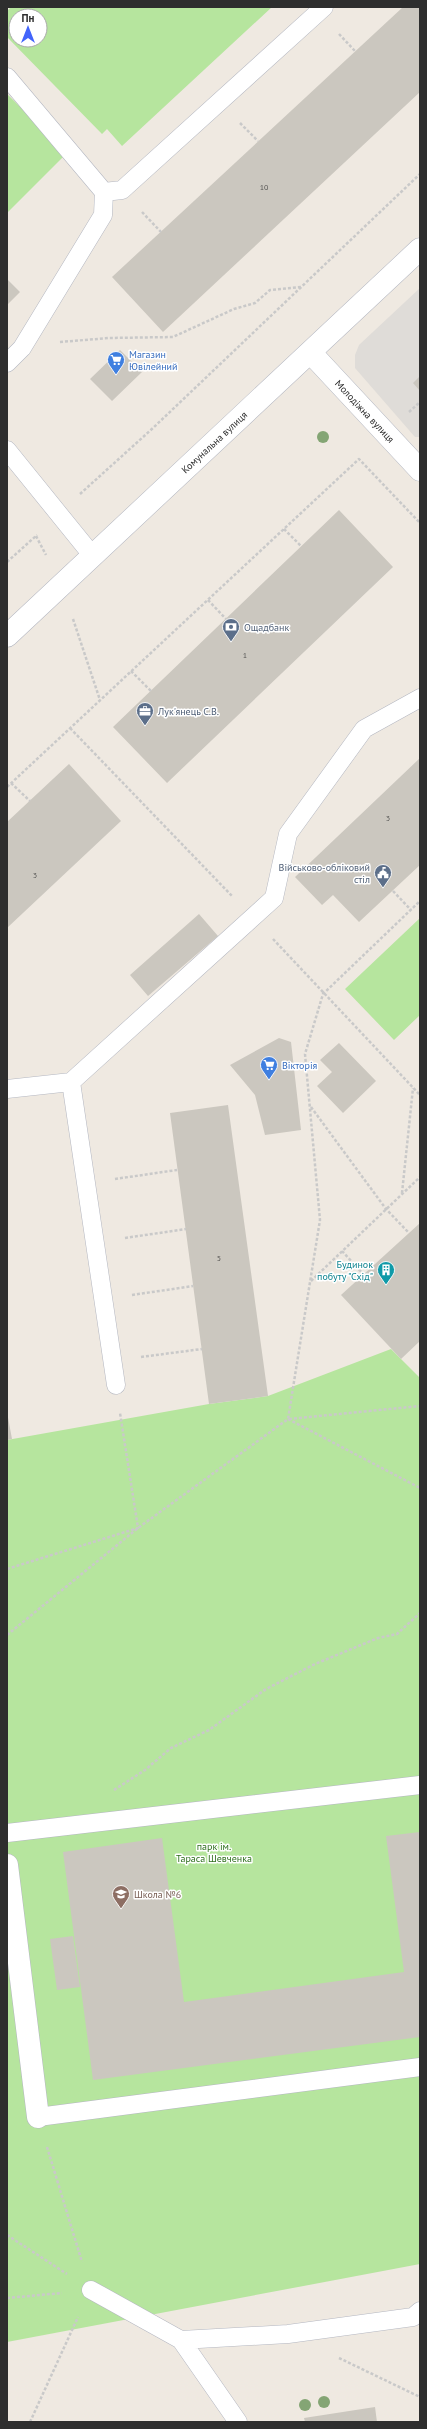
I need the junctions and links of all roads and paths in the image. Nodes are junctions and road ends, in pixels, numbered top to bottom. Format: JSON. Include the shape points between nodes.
{"nodes":[{"id":1,"x":324,"y":7,"type":"edge"},
{"id":2,"x":7,"y":77,"type":"edge"},
{"id":3,"x":420,"y":174,"type":"edge"},
{"id":4,"x":104,"y":192,"type":"junction"},
{"id":5,"x":420,"y":249,"type":"edge"},
{"id":6,"x":301,"y":287,"type":"junction"},
{"id":7,"x":22,"y":348,"type":"junction"},
{"id":8,"x":311,"y":353,"type":"junction"},
{"id":9,"x":7,"y":362,"type":"edge"},
{"id":10,"x":7,"y":450,"type":"edge"},
{"id":11,"x":420,"y":470,"type":"edge"},
{"id":12,"x":60,"y":513,"type":"junction"},
{"id":13,"x":420,"y":523,"type":"edge"},
{"id":14,"x":284,"y":529,"type":"junction"},
{"id":15,"x":301,"y":546,"type":"dead end"},
{"id":16,"x":92,"y":555,"type":"junction"},
{"id":17,"x":7,"y":562,"type":"edge"},
{"id":18,"x":208,"y":600,"type":"junction"},
{"id":19,"x":226,"y":619,"type":"dead end"},
{"id":20,"x":7,"y":636,"type":"edge"},
{"id":21,"x":131,"y":671,"type":"junction"},
{"id":22,"x":151,"y":691,"type":"dead end"},
{"id":23,"x":420,"y":698,"type":"edge"},
{"id":24,"x":11,"y":783,"type":"junction"},
{"id":25,"x":7,"y":787,"type":"edge"},
{"id":26,"x":30,"y":800,"type":"dead end"},
{"id":27,"x":393,"y":891,"type":"dead end"},
{"id":28,"x":420,"y":901,"type":"edge"},
{"id":29,"x":411,"y":910,"type":"junction"},
{"id":30,"x":71,"y":1082,"type":"junction"},
{"id":31,"x":414,"y":1088,"type":"dead end"},
{"id":32,"x":7,"y":1089,"type":"edge"},
{"id":33,"x":310,"y":1106,"type":"junction"},
{"id":34,"x":178,"y":1170,"type":"dead end"},
{"id":35,"x":420,"y":1177,"type":"edge"},
{"id":36,"x":86,"y":1183,"type":"junction"},
{"id":37,"x":402,"y":1193,"type":"junction"},
{"id":38,"x":386,"y":1209,"type":"junction"},
{"id":39,"x":186,"y":1229,"type":"dead end"},
{"id":40,"x":409,"y":1233,"type":"dead end"},
{"id":41,"x":95,"y":1242,"type":"junction"},
{"id":42,"x":342,"y":1252,"type":"junction"},
{"id":43,"x":363,"y":1274,"type":"dead end"},
{"id":44,"x":310,"y":1282,"type":"junction"},
{"id":45,"x":193,"y":1286,"type":"dead end"},
{"id":46,"x":103,"y":1298,"type":"junction"},
{"id":47,"x":202,"y":1349,"type":"dead end"},
{"id":48,"x":112,"y":1361,"type":"junction"},
{"id":49,"x":116,"y":1386,"type":"joint"},
{"id":50,"x":420,"y":1406,"type":"edge"},
{"id":51,"x":288,"y":1419,"type":"junction"},
{"id":52,"x":420,"y":1488,"type":"edge"},
{"id":53,"x":138,"y":1528,"type":"junction"},
{"id":54,"x":7,"y":1569,"type":"edge"},
{"id":55,"x":420,"y":1613,"type":"edge"},
{"id":56,"x":7,"y":1635,"type":"edge"},
{"id":57,"x":420,"y":1785,"type":"edge"},
{"id":58,"x":110,"y":1792,"type":"dead end"},
{"id":59,"x":7,"y":1833,"type":"edge"},
{"id":60,"x":7,"y":1865,"type":"edge"},
{"id":61,"x":12,"y":1945,"type":"edge"},
{"id":62,"x":15,"y":2003,"type":"edge"},
{"id":63,"x":420,"y":2067,"type":"edge"},
{"id":64,"x":38,"y":2117,"type":"junction"},
{"id":65,"x":7,"y":2235,"type":"edge"},
{"id":66,"x":91,"y":2290,"type":"junction"},
{"id":67,"x":7,"y":2298,"type":"edge"},
{"id":68,"x":420,"y":2311,"type":"edge"},
{"id":69,"x":181,"y":2340,"type":"junction"},
{"id":70,"x":337,"y":2357,"type":"dead end"},
{"id":71,"x":420,"y":2398,"type":"edge"},
{"id":72,"x":30,"y":2422,"type":"edge"},
{"id":73,"x":238,"y":2422,"type":"edge"}],
"edges":[{"from":1,"to":4,"type":"lane","via":[[122,190]]},
{"from":2,"to":4,"type":"lane"},
{"from":3,"to":6,"type":"path"},
{"from":4,"to":7,"type":"lane","via":[[103,215]]},
{"from":5,"to":8,"type":"main road","name":"Комунальна вулиця"},
{"from":6,"to":7,"type":"path","via":[[270,290],[255,302],[234,309],[173,338],[110,338]]},
{"from":6,"to":12,"type":"path"},
{"from":7,"to":9,"type":"lane"},
{"from":8,"to":11,"type":"main road","name":"Молодіжна вулиця"},
{"from":8,"to":16,"type":"main road","name":"Комунальна вулиця"},
{"from":10,"to":12,"type":"lane"},
{"from":12,"to":16,"type":"lane"},
{"from":12,"to":17,"type":"path"},
{"from":13,"to":14,"type":"path","via":[[359,459]]},
{"from":14,"to":15,"type":"path"},
{"from":14,"to":18,"type":"path"},
{"from":16,"to":20,"type":"main road","name":"Комунальна вулиця"},
{"from":18,"to":19,"type":"path"},
{"from":18,"to":21,"type":"path"},
{"from":21,"to":22,"type":"path"},
{"from":21,"to":24,"type":"path"},
{"from":23,"to":30,"type":"lane","via":[[364,729],[288,834],[274,898]]},
{"from":24,"to":25,"type":"path"},
{"from":24,"to":26,"type":"path"},
{"from":27,"to":29,"type":"path"},
{"from":28,"to":29,"type":"path"},
{"from":29,"to":33,"type":"path","via":[[323,994],[305,1054]]},
{"from":30,"to":32,"type":"lane"},
{"from":30,"to":36,"type":"lane"},
{"from":31,"to":37,"type":"path"},
{"from":33,"to":38,"type":"path"},
{"from":33,"to":44,"type":"path","via":[[320,1220]]},
{"from":34,"to":36,"type":"path"},
{"from":35,"to":37,"type":"path"},
{"from":36,"to":41,"type":"lane"},
{"from":37,"to":38,"type":"path"},
{"from":38,"to":40,"type":"path"},
{"from":38,"to":42,"type":"path"},
{"from":39,"to":41,"type":"path"},
{"from":41,"to":46,"type":"lane"},
{"from":42,"to":43,"type":"path"},
{"from":42,"to":44,"type":"path"},
{"from":44,"to":51,"type":"path"},
{"from":45,"to":46,"type":"path"},
{"from":46,"to":48,"type":"lane"},
{"from":47,"to":48,"type":"path"},
{"from":48,"to":49,"type":"lane"},
{"from":49,"to":53,"type":"path"},
{"from":50,"to":51,"type":"path"},
{"from":51,"to":52,"type":"path"},
{"from":51,"to":53,"type":"path"},
{"from":53,"to":54,"type":"path"},
{"from":53,"to":56,"type":"path"},
{"from":55,"to":58,"type":"path","via":[[397,1634],[378,1638],[315,1664],[266,1689],[208,1730],[171,1748],[145,1770]]},
{"from":57,"to":59,"type":"lane"},
{"from":60,"to":61,"type":"main road"},
{"from":61,"to":62,"type":"main road"},
{"from":62,"to":64,"type":"main road"},
{"from":63,"to":64,"type":"lane"},
{"from":64,"to":66,"type":"path"},
{"from":65,"to":66,"type":"path"},
{"from":66,"to":67,"type":"path"},
{"from":66,"to":69,"type":"lane"},
{"from":66,"to":72,"type":"path"},
{"from":68,"to":69,"type":"lane","via":[[413,2317],[288,2334]]},
{"from":69,"to":73,"type":"lane"},
{"from":70,"to":71,"type":"path"}]}
